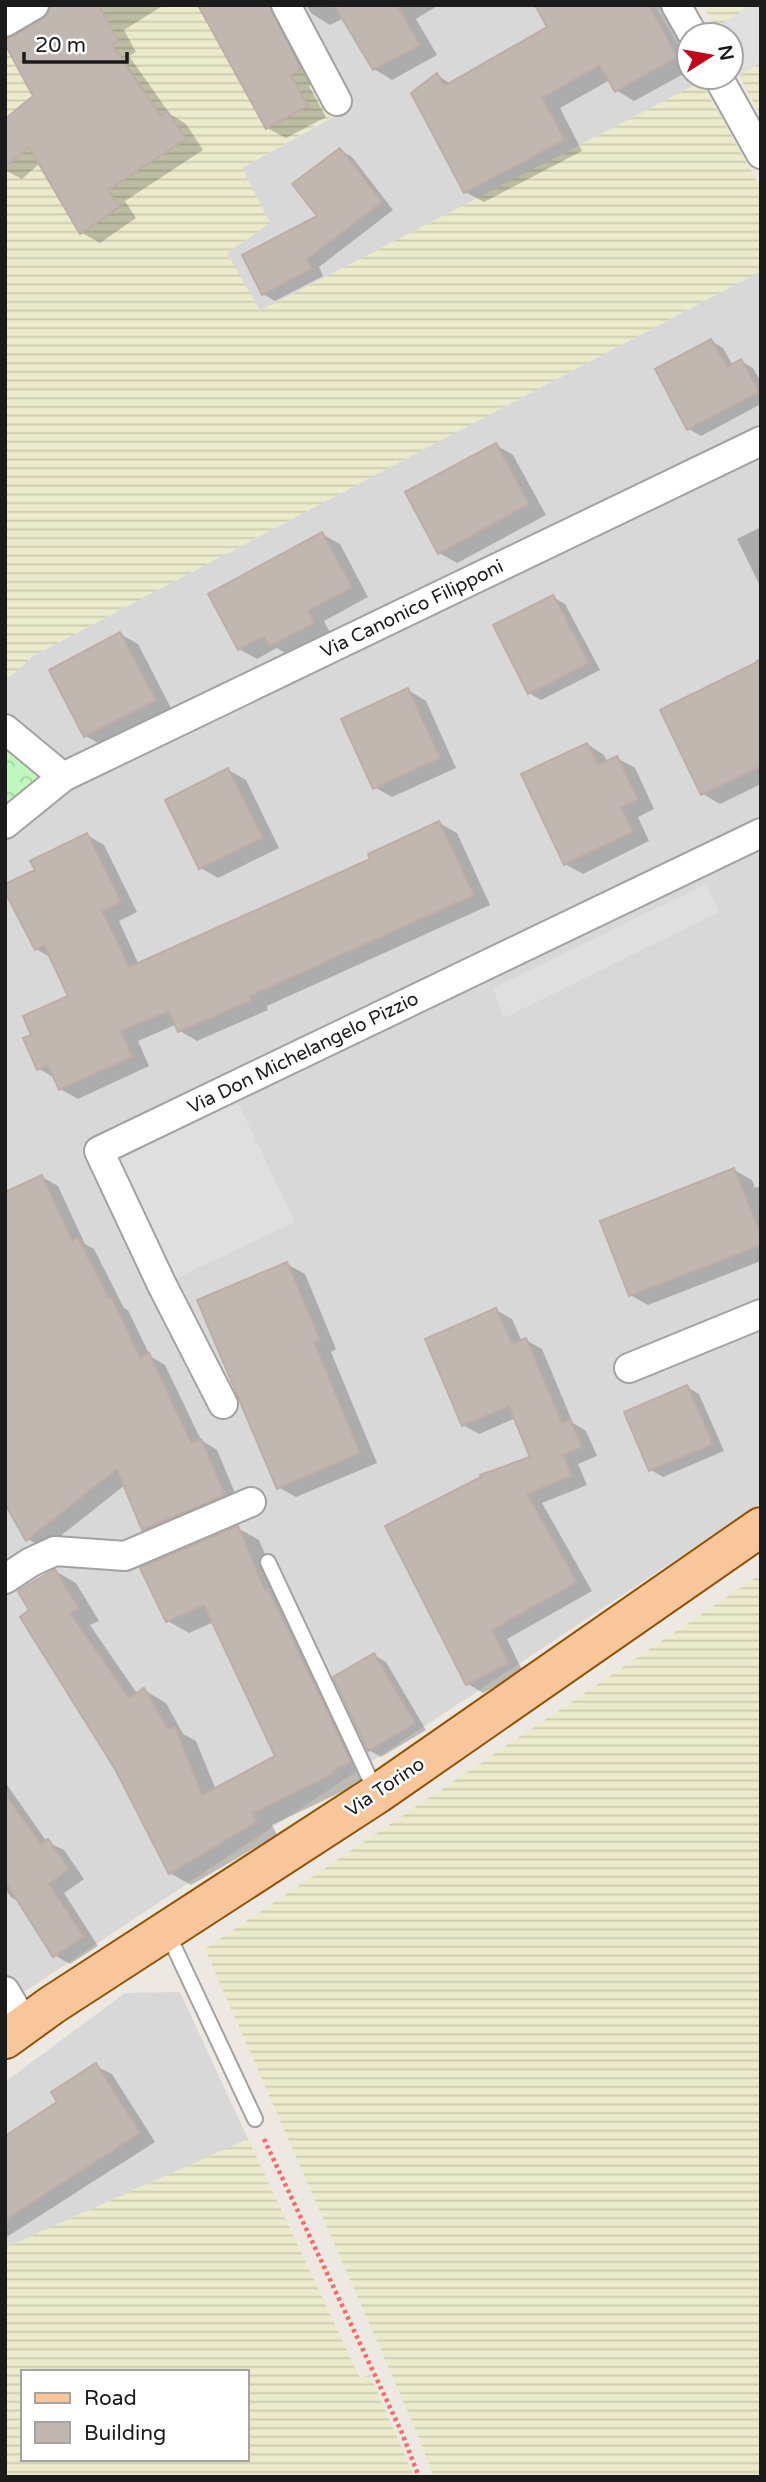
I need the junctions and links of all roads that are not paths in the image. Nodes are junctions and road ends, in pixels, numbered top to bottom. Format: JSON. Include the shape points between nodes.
{"nodes":[{"id":1,"x":34,"y":5,"type":"edge"},
{"id":2,"x":286,"y":5,"type":"edge"},
{"id":3,"x":676,"y":5,"type":"edge"},
{"id":4,"x":685,"y":21,"type":"edge"},
{"id":5,"x":5,"y":22,"type":"edge"},
{"id":6,"x":726,"y":91,"type":"edge"},
{"id":7,"x":337,"y":101,"type":"dead end"},
{"id":8,"x":761,"y":154,"type":"edge"},
{"id":9,"x":761,"y":441,"type":"edge"},
{"id":10,"x":5,"y":729,"type":"edge"},
{"id":11,"x":63,"y":777,"type":"junction"},
{"id":12,"x":5,"y":824,"type":"edge"},
{"id":13,"x":761,"y":833,"type":"edge"},
{"id":14,"x":761,"y":1314,"type":"edge"},
{"id":15,"x":629,"y":1368,"type":"dead end"},
{"id":16,"x":223,"y":1404,"type":"dead end"},
{"id":17,"x":251,"y":1502,"type":"dead end"},
{"id":18,"x":761,"y":1527,"type":"edge"},
{"id":19,"x":268,"y":1562,"type":"dead end"},
{"id":20,"x":5,"y":1579,"type":"edge"},
{"id":21,"x":377,"y":1794,"type":"junction"},
{"id":22,"x":166,"y":1931,"type":"junction"},
{"id":23,"x":5,"y":1991,"type":"edge"},
{"id":24,"x":15,"y":2032,"type":"edge"},
{"id":25,"x":255,"y":2119,"type":"road end"}],
"edges":[{"from":1,"to":5,"type":"street"},
{"from":2,"to":7,"type":"street"},
{"from":3,"to":4,"type":"street"},
{"from":6,"to":8,"type":"street"},
{"from":9,"to":11,"type":"street","name":"Via Canonico Filipponi"},
{"from":10,"to":11,"type":"street"},
{"from":11,"to":12,"type":"street","name":"Via Canonico Filipponi"},
{"from":13,"to":16,"type":"street","name":"Via Don Michelangelo Pizzio","via":[[99,1151]]},
{"from":14,"to":15,"type":"street"},
{"from":17,"to":20,"type":"street","via":[[125,1556],[55,1552]]},
{"from":18,"to":21,"type":"main road","name":"Via Torino"},
{"from":19,"to":21,"type":"lane"},
{"from":21,"to":22,"type":"main road","name":"Via Torino"},
{"from":22,"to":24,"type":"main road","name":"Via Torino"},
{"from":22,"to":25,"type":"lane"},
{"from":23,"to":24,"type":"street"}]}
